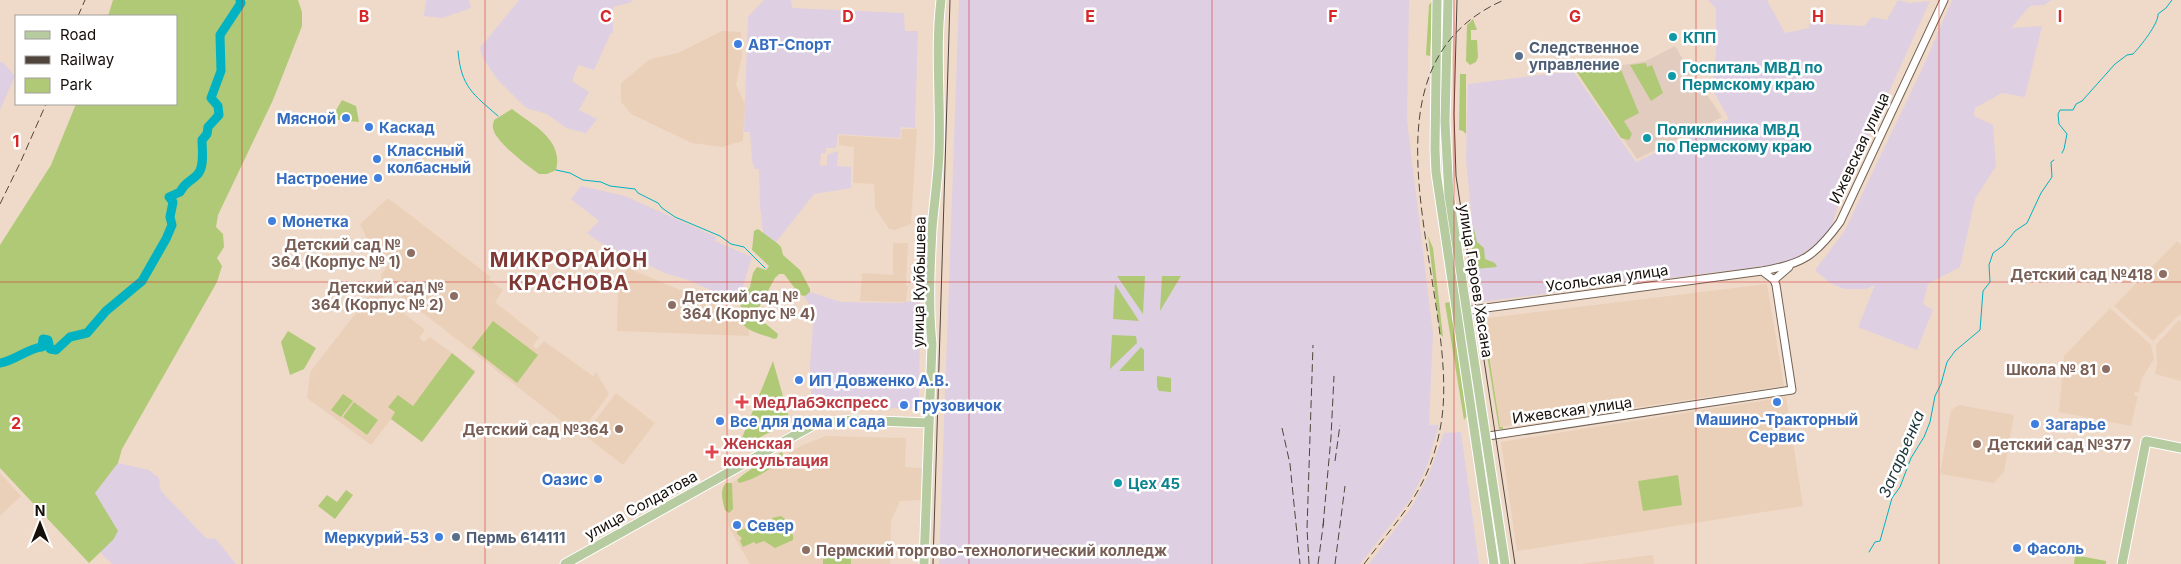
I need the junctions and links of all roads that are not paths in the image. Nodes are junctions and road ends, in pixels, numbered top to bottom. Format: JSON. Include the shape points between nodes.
{"nodes":[{"id":1,"x":941,"y":0,"type":"edge"},
{"id":2,"x":1438,"y":0,"type":"edge"},
{"id":3,"x":1448,"y":0,"type":"edge"},
{"id":4,"x":1944,"y":0,"type":"edge"},
{"id":5,"x":1795,"y":264,"type":"junction"},
{"id":6,"x":1762,"y":271,"type":"junction"},
{"id":7,"x":1774,"y":280,"type":"junction"},
{"id":8,"x":1467,"y":311,"type":"junction"},
{"id":9,"x":1456,"y":312,"type":"junction"},
{"id":10,"x":929,"y":423,"type":"junction"},
{"id":11,"x":1486,"y":436,"type":"junction"},
{"id":12,"x":1476,"y":438,"type":"junction"},
{"id":13,"x":2181,"y":448,"type":"edge"},
{"id":14,"x":565,"y":564,"type":"edge"},
{"id":15,"x":924,"y":564,"type":"edge"},
{"id":16,"x":1494,"y":564,"type":"edge"},
{"id":17,"x":1505,"y":564,"type":"edge"},
{"id":18,"x":2122,"y":564,"type":"edge"}],
"edges":[{"from":1,"to":10,"type":"main road","name":"улица Куйбышева","via":[[940,135],[929,317],[932,344]]},
{"from":2,"to":9,"type":"main road","name":"улица Героев Хасана","via":[[1435,149]]},
{"from":3,"to":8,"type":"main road","name":"улица Героев Хасана","via":[[1445,148]]},
{"from":4,"to":5,"type":"street","name":"Ижевская улица","via":[[1840,222],[1820,247]]},
{"from":5,"to":6,"type":"street","name":"Ижевская улица"},
{"from":5,"to":7,"type":"street"},
{"from":6,"to":7,"type":"street"},
{"from":6,"to":8,"type":"street","name":"Усольская улица"},
{"from":7,"to":11,"type":"street","name":"Ижевская улица","via":[[1792,390]]},
{"from":8,"to":9,"type":"street","name":"Усольская улица"},
{"from":8,"to":11,"type":"main road","name":"улица Героев Хасана"},
{"from":9,"to":12,"type":"main road","name":"улица Героев Хасана"},
{"from":10,"to":14,"type":"main road","name":"улица Солдатова","via":[[840,420],[814,424]]},
{"from":10,"to":15,"type":"main road","name":"улица Куйбышева"},
{"from":11,"to":12,"type":"street","name":"Ижевская улица"},
{"from":11,"to":17,"type":"main road","name":"улица Героев Хасана"},
{"from":12,"to":16,"type":"main road","name":"улица Героев Хасана"},
{"from":13,"to":18,"type":"main road","via":[[2146,441]]}]}
